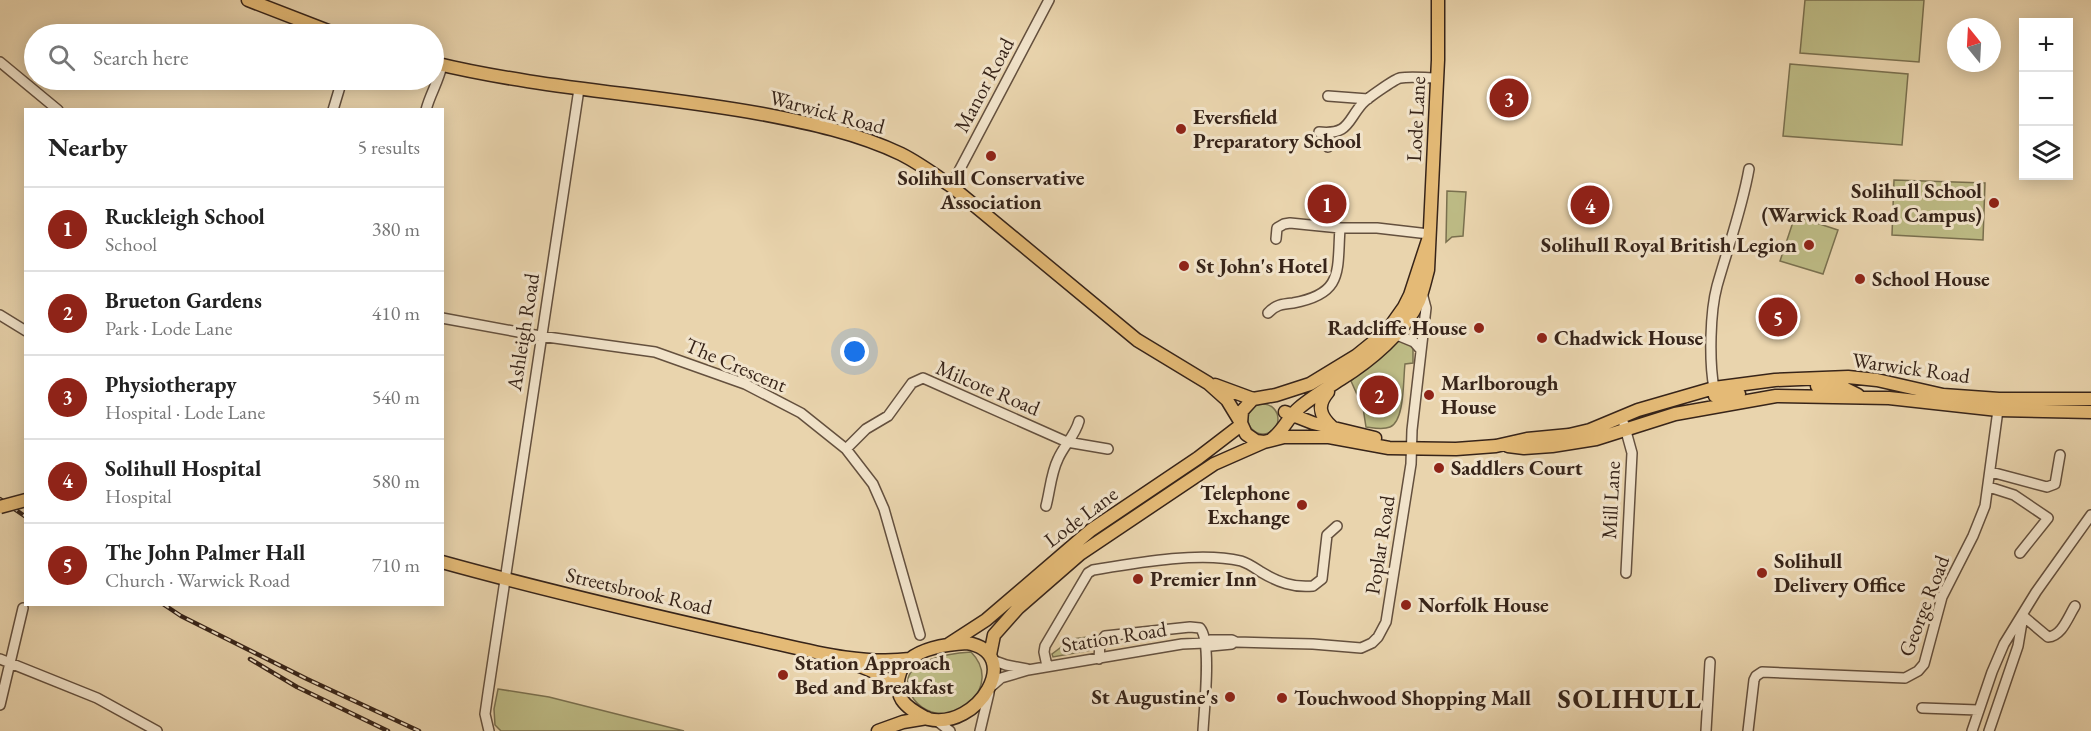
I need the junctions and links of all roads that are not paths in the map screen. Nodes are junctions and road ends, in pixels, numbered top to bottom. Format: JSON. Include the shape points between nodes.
{"nodes":[{"id":1,"x":248,"y":0,"type":"edge"},
{"id":2,"x":1049,"y":0,"type":"edge"},
{"id":3,"x":1438,"y":0,"type":"edge"},
{"id":4,"x":310,"y":24,"type":"edge"},
{"id":5,"x":0,"y":62,"type":"edge"},
{"id":6,"x":444,"y":65,"type":"edge"},
{"id":7,"x":1437,"y":78,"type":"junction"},
{"id":8,"x":24,"y":82,"type":"edge"},
{"id":9,"x":579,"y":89,"type":"junction"},
{"id":10,"x":34,"y":90,"type":"edge"},
{"id":11,"x":339,"y":90,"type":"edge"},
{"id":12,"x":432,"y":90,"type":"edge"},
{"id":13,"x":1328,"y":96,"type":"dead end"},
{"id":14,"x":1368,"y":99,"type":"junction"},
{"id":15,"x":56,"y":108,"type":"edge"},
{"id":16,"x":334,"y":108,"type":"edge"},
{"id":17,"x":427,"y":108,"type":"edge"},
{"id":18,"x":1319,"y":132,"type":"dead end"},
{"id":19,"x":1329,"y":133,"type":"junction"},
{"id":20,"x":1328,"y":147,"type":"dead end"},
{"id":21,"x":1749,"y":169,"type":"dead end"},
{"id":22,"x":951,"y":186,"type":"junction"},
{"id":23,"x":1340,"y":228,"type":"junction"},
{"id":24,"x":1429,"y":237,"type":"junction"},
{"id":25,"x":1276,"y":239,"type":"dead end"},
{"id":26,"x":1422,"y":293,"type":"junction"},
{"id":27,"x":1268,"y":313,"type":"dead end"},
{"id":28,"x":0,"y":315,"type":"edge"},
{"id":29,"x":444,"y":318,"type":"edge"},
{"id":30,"x":24,"y":331,"type":"edge"},
{"id":31,"x":1396,"y":335,"type":"junction"},
{"id":32,"x":540,"y":336,"type":"junction"},
{"id":33,"x":1421,"y":350,"type":"junction"},
{"id":34,"x":1781,"y":380,"type":"junction"},
{"id":35,"x":1337,"y":382,"type":"junction"},
{"id":36,"x":1208,"y":383,"type":"junction"},
{"id":37,"x":1715,"y":396,"type":"junction"},
{"id":38,"x":1776,"y":396,"type":"junction"},
{"id":39,"x":1861,"y":397,"type":"junction"},
{"id":40,"x":1258,"y":398,"type":"junction"},
{"id":41,"x":2091,"y":399,"type":"edge"},
{"id":42,"x":1999,"y":405,"type":"junction"},
{"id":43,"x":2091,"y":412,"type":"edge"},
{"id":44,"x":1288,"y":413,"type":"junction"},
{"id":45,"x":1622,"y":416,"type":"junction"},
{"id":46,"x":1079,"y":421,"type":"dead end"},
{"id":47,"x":1241,"y":424,"type":"junction"},
{"id":48,"x":1332,"y":428,"type":"junction"},
{"id":49,"x":1625,"y":429,"type":"junction"},
{"id":50,"x":1067,"y":441,"type":"junction"},
{"id":51,"x":1266,"y":441,"type":"junction"},
{"id":52,"x":1501,"y":445,"type":"junction"},
{"id":53,"x":1412,"y":448,"type":"junction"},
{"id":54,"x":846,"y":449,"type":"junction"},
{"id":55,"x":1108,"y":449,"type":"dead end"},
{"id":56,"x":2060,"y":455,"type":"dead end"},
{"id":57,"x":1991,"y":472,"type":"junction"},
{"id":58,"x":1989,"y":487,"type":"junction"},
{"id":59,"x":24,"y":501,"type":"edge"},
{"id":60,"x":1046,"y":506,"type":"dead end"},
{"id":61,"x":0,"y":507,"type":"edge"},
{"id":62,"x":2091,"y":515,"type":"edge"},
{"id":63,"x":1336,"y":526,"type":"dead end"},
{"id":64,"x":2020,"y":553,"type":"dead end"},
{"id":65,"x":444,"y":563,"type":"edge"},
{"id":66,"x":1626,"y":573,"type":"dead end"},
{"id":67,"x":504,"y":580,"type":"junction"},
{"id":68,"x":2075,"y":606,"type":"dead end"},
{"id":69,"x":23,"y":608,"type":"dead end"},
{"id":70,"x":2023,"y":616,"type":"junction"},
{"id":71,"x":920,"y":635,"type":"dead end"},
{"id":72,"x":1205,"y":643,"type":"junction"},
{"id":73,"x":1372,"y":643,"type":"joint"},
{"id":74,"x":949,"y":644,"type":"junction"},
{"id":75,"x":827,"y":654,"type":"junction"},
{"id":76,"x":2000,"y":654,"type":"junction"},
{"id":77,"x":991,"y":658,"type":"junction"},
{"id":78,"x":1099,"y":658,"type":"junction"},
{"id":79,"x":910,"y":659,"type":"junction"},
{"id":80,"x":2014,"y":659,"type":"junction"},
{"id":81,"x":0,"y":660,"type":"edge"},
{"id":82,"x":1710,"y":662,"type":"dead end"},
{"id":83,"x":10,"y":663,"type":"junction"},
{"id":84,"x":1047,"y":666,"type":"junction"},
{"id":85,"x":1028,"y":670,"type":"junction"},
{"id":86,"x":991,"y":689,"type":"junction"},
{"id":87,"x":901,"y":697,"type":"junction"},
{"id":88,"x":0,"y":705,"type":"edge"},
{"id":89,"x":1922,"y":708,"type":"dead end"},
{"id":90,"x":1978,"y":710,"type":"junction"},
{"id":91,"x":932,"y":720,"type":"junction"},
{"id":92,"x":882,"y":729,"type":"edge"},
{"id":93,"x":157,"y":731,"type":"edge"},
{"id":94,"x":489,"y":731,"type":"edge"},
{"id":95,"x":950,"y":731,"type":"edge"},
{"id":96,"x":980,"y":731,"type":"edge"},
{"id":97,"x":1203,"y":731,"type":"edge"},
{"id":98,"x":1706,"y":731,"type":"edge"},
{"id":99,"x":1749,"y":731,"type":"edge"},
{"id":100,"x":1972,"y":731,"type":"edge"},
{"id":101,"x":1989,"y":731,"type":"edge"}],
"edges":[{"from":1,"to":4,"type":"main road"},
{"from":2,"to":22,"type":"street","name":"Manor Road"},
{"from":3,"to":7,"type":"main road","name":"Lode Lane"},
{"from":5,"to":8,"type":"street"},
{"from":6,"to":9,"type":"main road","name":"Warwick Road"},
{"from":7,"to":14,"type":"street","via":[[1399,78]]},
{"from":7,"to":24,"type":"main road","name":"Lode Lane"},
{"from":9,"to":22,"type":"main road","name":"Warwick Road","via":[[735,109],[825,128],[900,154]]},
{"from":9,"to":32,"type":"street","name":"Ashleigh Road"},
{"from":10,"to":15,"type":"street"},
{"from":11,"to":16,"type":"street"},
{"from":12,"to":17,"type":"street"},
{"from":13,"to":14,"type":"street"},
{"from":14,"to":19,"type":"street","via":[[1346,126]]},
{"from":18,"to":19,"type":"street"},
{"from":19,"to":20,"type":"street"},
{"from":21,"to":37,"type":"street","via":[[1712,309]]},
{"from":22,"to":36,"type":"main road","name":"Warwick Road","via":[[1137,340]]},
{"from":23,"to":24,"type":"street","via":[[1377,228]]},
{"from":23,"to":25,"type":"street","via":[[1287,223],[1277,228]]},
{"from":23,"to":27,"type":"street","via":[[1333,284],[1313,299],[1274,307]]},
{"from":24,"to":26,"type":"main road","name":"Lode Lane","via":[[1428,270]]},
{"from":24,"to":40,"type":"main road","name":"Lode Lane","via":[[1410,295],[1387,331],[1356,356],[1310,384]]},
{"from":26,"to":31,"type":"main road","name":"Lode Lane"},
{"from":26,"to":33,"type":"street","via":[[1426,308]]},
{"from":28,"to":30,"type":"street"},
{"from":29,"to":32,"type":"street","name":"The Crescent"},
{"from":31,"to":33,"type":"street","via":[[1414,342]]},
{"from":31,"to":35,"type":"main road","name":"Lode Lane"},
{"from":32,"to":54,"type":"street","name":"The Crescent","via":[[655,352],[710,370],[801,413]]},
{"from":32,"to":67,"type":"street","name":"Ashleigh Road"},
{"from":33,"to":53,"type":"street"},
{"from":34,"to":37,"type":"main road","name":"Warwick Road"},
{"from":34,"to":38,"type":"main road"},
{"from":34,"to":39,"type":"main road","via":[[1809,386],[1840,386]]},
{"from":34,"to":42,"type":"main road","name":"Warwick Road","via":[[1877,380]]},
{"from":35,"to":44,"type":"main road","name":"Lode Lane"},
{"from":35,"to":48,"type":"main road","via":[[1320,404],[1322,418]]},
{"from":36,"to":40,"type":"main road","name":"Warwick Road"},
{"from":36,"to":47,"type":"main road","name":"Warwick Road","via":[[1227,400]]},
{"from":37,"to":38,"type":"main road","name":"Warwick Road"},
{"from":37,"to":45,"type":"main road","name":"Warwick Road","via":[[1679,396]]},
{"from":37,"to":49,"type":"main road","name":"Warwick Road","via":[[1675,414]]},
{"from":38,"to":39,"type":"main road","name":"Warwick Road"},
{"from":39,"to":42,"type":"main road","name":"Warwick Road"},
{"from":40,"to":44,"type":"main road","via":[[1275,400]]},
{"from":40,"to":47,"type":"main road","via":[[1242,411]]},
{"from":41,"to":42,"type":"main road","name":"Warwick Road"},
{"from":42,"to":43,"type":"main road","name":"Warwick Road"},
{"from":42,"to":57,"type":"street","name":"George Road"},
{"from":44,"to":48,"type":"main road","name":"Warwick Road"},
{"from":44,"to":51,"type":"main road","via":[[1281,432]]},
{"from":45,"to":49,"type":"street"},
{"from":45,"to":52,"type":"main road","name":"Warwick Road","via":[[1590,430]]},
{"from":46,"to":50,"type":"street","via":[[1076,433]]},
{"from":47,"to":51,"type":"main road","via":[[1246,435]]},
{"from":47,"to":74,"type":"main road","name":"Lode Lane","via":[[1091,530],[986,620]]},
{"from":48,"to":53,"type":"main road","name":"Warwick Road"},
{"from":49,"to":52,"type":"main road","name":"Warwick Road","via":[[1596,439],[1552,446]]},
{"from":49,"to":66,"type":"street","name":"Mill Lane","via":[[1632,453]]},
{"from":50,"to":54,"type":"street","name":"Milcote Road","via":[[923,378],[912,383],[888,416],[866,429]]},
{"from":50,"to":55,"type":"street","name":"Milcote Road"},
{"from":50,"to":60,"type":"street","via":[[1056,462]]},
{"from":51,"to":53,"type":"main road","name":"Warwick Road","via":[[1329,437],[1389,448]]},
{"from":51,"to":77,"type":"main road","name":"Lode Lane","via":[[1214,464],[1080,554],[1018,608],[994,635]]},
{"from":52,"to":53,"type":"main road","name":"Warwick Road"},
{"from":53,"to":73,"type":"street","name":"Poplar Road","via":[[1386,622]]},
{"from":54,"to":71,"type":"street","name":"The Crescent","via":[[873,484],[884,509]]},
{"from":56,"to":57,"type":"street","via":[[2055,484],[2047,487]]},
{"from":57,"to":58,"type":"street","name":"George Road"},
{"from":58,"to":64,"type":"street","via":[[2014,495],[2048,518]]},
{"from":58,"to":99,"type":"street","name":"George Road","via":[[1981,517],[1942,597],[1924,664],[1905,678],[1762,672],[1754,680]]},
{"from":59,"to":61,"type":"main road","bridge":true},
{"from":62,"to":70,"type":"street"},
{"from":63,"to":84,"type":"street","via":[[1328,531],[1322,579],[1313,586],[1291,586],[1243,561],[1222,558],[1135,563],[1093,570],[1045,646]]},
{"from":65,"to":67,"type":"main road","name":"Streetsbrook Road"},
{"from":67,"to":75,"type":"main road","name":"Streetsbrook Road"},
{"from":67,"to":94,"type":"street","name":"Ashleigh Road","via":[[485,714]]},
{"from":68,"to":70,"type":"street","via":[[2054,636],[2048,637]]},
{"from":69,"to":83,"type":"street"},
{"from":70,"to":76,"type":"street"},
{"from":70,"to":80,"type":"street"},
{"from":72,"to":73,"type":"street","name":"Station Road","via":[[1355,648]]},
{"from":72,"to":78,"type":"street","name":"Station Road"},
{"from":72,"to":78,"type":"street","via":[[1204,634],[1196,627],[1109,635],[1102,639]]},
{"from":72,"to":97,"type":"street"},
{"from":74,"to":77,"type":"main road","via":[[975,644]]},
{"from":74,"to":79,"type":"main road"},
{"from":75,"to":79,"type":"main road","name":"Streetsbrook Road","via":[[886,661]]},
{"from":75,"to":87,"type":"main road","name":"Streetsbrook Road","via":[[880,674]]},
{"from":76,"to":80,"type":"street"},
{"from":76,"to":90,"type":"street"},
{"from":77,"to":85,"type":"street","name":"Station Road"},
{"from":77,"to":86,"type":"main road"},
{"from":78,"to":84,"type":"street","name":"Station Road"},
{"from":79,"to":87,"type":"main road","via":[[899,676]]},
{"from":80,"to":101,"type":"street"},
{"from":81,"to":83,"type":"street"},
{"from":82,"to":98,"type":"street"},
{"from":83,"to":88,"type":"street"},
{"from":83,"to":93,"type":"street","via":[[97,698]]},
{"from":84,"to":85,"type":"street","name":"Station Road"},
{"from":85,"to":86,"type":"street","name":"Station Road","via":[[1001,678]]},
{"from":86,"to":91,"type":"main road","via":[[977,708],[957,721]]},
{"from":86,"to":96,"type":"street"},
{"from":87,"to":91,"type":"main road","via":[[914,711]]},
{"from":87,"to":92,"type":"main road","via":[[896,716]]},
{"from":89,"to":90,"type":"street"},
{"from":90,"to":100,"type":"street"},
{"from":91,"to":92,"type":"main road"},
{"from":91,"to":95,"type":"street"}]}
